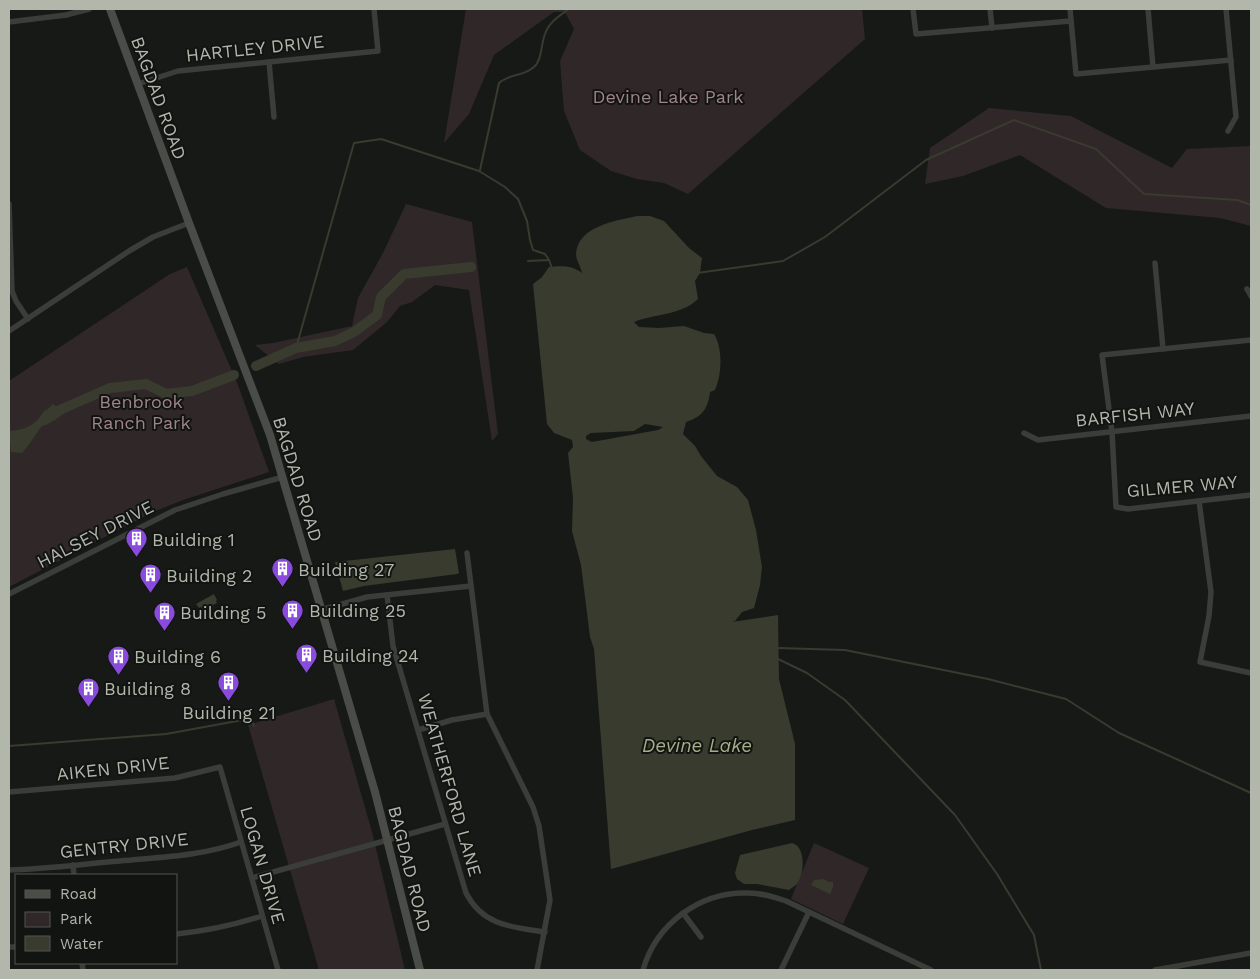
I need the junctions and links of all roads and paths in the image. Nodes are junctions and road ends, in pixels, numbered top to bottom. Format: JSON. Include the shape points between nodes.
{"nodes":[{"id":1,"x":89,"y":9,"type":"edge"},
{"id":2,"x":110,"y":9,"type":"edge"},
{"id":3,"x":374,"y":9,"type":"edge"},
{"id":4,"x":913,"y":9,"type":"edge"},
{"id":5,"x":990,"y":9,"type":"edge"},
{"id":6,"x":1070,"y":9,"type":"edge"},
{"id":7,"x":1148,"y":9,"type":"edge"},
{"id":8,"x":1226,"y":9,"type":"edge"},
{"id":9,"x":1071,"y":20,"type":"junction"},
{"id":10,"x":9,"y":22,"type":"edge"},
{"id":11,"x":992,"y":28,"type":"junction"},
{"id":12,"x":1231,"y":60,"type":"junction"},
{"id":13,"x":269,"y":62,"type":"junction"},
{"id":14,"x":1153,"y":67,"type":"junction"},
{"id":15,"x":138,"y":84,"type":"junction"},
{"id":16,"x":274,"y":117,"type":"dead end"},
{"id":17,"x":1228,"y":131,"type":"dead end"},
{"id":18,"x":9,"y":204,"type":"edge"},
{"id":19,"x":189,"y":224,"type":"junction"},
{"id":20,"x":1155,"y":263,"type":"dead end"},
{"id":21,"x":1247,"y":289,"type":"dead end"},
{"id":22,"x":1251,"y":296,"type":"edge"},
{"id":23,"x":28,"y":318,"type":"junction"},
{"id":24,"x":9,"y":331,"type":"edge"},
{"id":25,"x":1251,"y":340,"type":"edge"},
{"id":26,"x":1163,"y":349,"type":"junction"},
{"id":27,"x":1251,"y":416,"type":"edge"},
{"id":28,"x":1112,"y":432,"type":"junction"},
{"id":29,"x":1024,"y":433,"type":"dead end"},
{"id":30,"x":283,"y":477,"type":"junction"},
{"id":31,"x":1251,"y":495,"type":"edge"},
{"id":32,"x":1199,"y":501,"type":"junction"},
{"id":33,"x":467,"y":553,"type":"dead end"},
{"id":34,"x":471,"y":586,"type":"junction"},
{"id":35,"x":9,"y":594,"type":"edge"},
{"id":36,"x":387,"y":595,"type":"junction"},
{"id":37,"x":321,"y":610,"type":"junction"},
{"id":38,"x":1251,"y":673,"type":"edge"},
{"id":39,"x":487,"y":714,"type":"junction"},
{"id":40,"x":418,"y":730,"type":"junction"},
{"id":41,"x":220,"y":767,"type":"joint"},
{"id":42,"x":9,"y":792,"type":"edge"},
{"id":43,"x":445,"y":824,"type":"junction"},
{"id":44,"x":387,"y":839,"type":"junction"},
{"id":45,"x":241,"y":842,"type":"junction"},
{"id":46,"x":73,"y":865,"type":"junction"},
{"id":47,"x":9,"y":870,"type":"edge"},
{"id":48,"x":74,"y":874,"type":"edge"},
{"id":49,"x":252,"y":878,"type":"junction"},
{"id":50,"x":809,"y":912,"type":"junction"},
{"id":51,"x":684,"y":913,"type":"junction"},
{"id":52,"x":262,"y":916,"type":"junction"},
{"id":53,"x":545,"y":932,"type":"junction"},
{"id":54,"x":178,"y":934,"type":"edge"},
{"id":55,"x":701,"y":937,"type":"dead end"},
{"id":56,"x":1251,"y":953,"type":"edge"},
{"id":57,"x":278,"y":970,"type":"edge"},
{"id":58,"x":420,"y":970,"type":"edge"},
{"id":59,"x":537,"y":970,"type":"edge"},
{"id":60,"x":643,"y":970,"type":"edge"},
{"id":61,"x":781,"y":970,"type":"edge"},
{"id":62,"x":931,"y":970,"type":"edge"},
{"id":63,"x":1155,"y":970,"type":"edge"}],
"edges":[{"from":1,"to":10,"type":"street"},
{"from":2,"to":15,"type":"street","name":"BAGDAD ROAD"},
{"from":3,"to":13,"type":"street","name":"HARTLEY DRIVE","via":[[378,51]]},
{"from":4,"to":11,"type":"street","via":[[916,34]]},
{"from":5,"to":11,"type":"street"},
{"from":6,"to":9,"type":"street"},
{"from":7,"to":14,"type":"street"},
{"from":8,"to":12,"type":"street"},
{"from":9,"to":11,"type":"street"},
{"from":9,"to":14,"type":"street","via":[[1076,74]]},
{"from":12,"to":14,"type":"street"},
{"from":12,"to":17,"type":"street","via":[[1236,117]]},
{"from":13,"to":15,"type":"street","name":"HARTLEY DRIVE","via":[[178,71]]},
{"from":13,"to":16,"type":"street"},
{"from":15,"to":19,"type":"street","name":"BAGDAD ROAD"},
{"from":18,"to":23,"type":"street","via":[[12,291]]},
{"from":19,"to":23,"type":"street","via":[[153,237],[129,251]]},
{"from":19,"to":30,"type":"street","name":"BAGDAD ROAD"},
{"from":20,"to":26,"type":"street"},
{"from":21,"to":22,"type":"street"},
{"from":23,"to":24,"type":"street"},
{"from":25,"to":26,"type":"street"},
{"from":26,"to":28,"type":"street","via":[[1102,355]]},
{"from":27,"to":28,"type":"street","name":"BARFISH WAY"},
{"from":28,"to":29,"type":"street","name":"BARFISH WAY","via":[[1038,440]]},
{"from":28,"to":32,"type":"street","name":"GILMER WAY","via":[[1116,507],[1128,509]]},
{"from":30,"to":35,"type":"street","name":"HALSEY DRIVE","via":[[175,510]]},
{"from":30,"to":37,"type":"street","name":"BAGDAD ROAD"},
{"from":31,"to":32,"type":"street","name":"GILMER WAY"},
{"from":32,"to":38,"type":"street","via":[[1211,592],[1200,662]]},
{"from":33,"to":34,"type":"street"},
{"from":34,"to":36,"type":"street"},
{"from":34,"to":39,"type":"street"},
{"from":36,"to":37,"type":"street"},
{"from":36,"to":40,"type":"street","name":"WEATHERFORD LANE","via":[[393,646]]},
{"from":37,"to":44,"type":"street","name":"BAGDAD ROAD"},
{"from":39,"to":40,"type":"street"},
{"from":39,"to":53,"type":"street","via":[[533,807],[539,826],[550,900]]},
{"from":40,"to":43,"type":"street","name":"WEATHERFORD LANE"},
{"from":41,"to":42,"type":"street","name":"AIKEN DRIVE","via":[[175,778]]},
{"from":41,"to":45,"type":"street","name":"LOGAN DRIVE"},
{"from":43,"to":44,"type":"street"},
{"from":43,"to":53,"type":"street","name":"WEATHERFORD LANE","via":[[474,907],[500,924]]},
{"from":44,"to":49,"type":"street"},
{"from":44,"to":58,"type":"street","name":"BAGDAD ROAD"},
{"from":45,"to":46,"type":"street","name":"GENTRY DRIVE","via":[[185,855]]},
{"from":45,"to":49,"type":"street","name":"LOGAN DRIVE"},
{"from":46,"to":47,"type":"street","name":"GENTRY DRIVE"},
{"from":46,"to":48,"type":"street"},
{"from":49,"to":52,"type":"street","name":"LOGAN DRIVE"},
{"from":50,"to":51,"type":"street","via":[[767,895],[730,893],[699,903]]},
{"from":50,"to":61,"type":"street"},
{"from":50,"to":62,"type":"street"},
{"from":51,"to":55,"type":"street"},
{"from":51,"to":60,"type":"street","via":[[660,935],[646,958]]},
{"from":52,"to":54,"type":"street"},
{"from":52,"to":57,"type":"street","name":"LOGAN DRIVE"},
{"from":53,"to":59,"type":"street"},
{"from":56,"to":63,"type":"street"}]}
